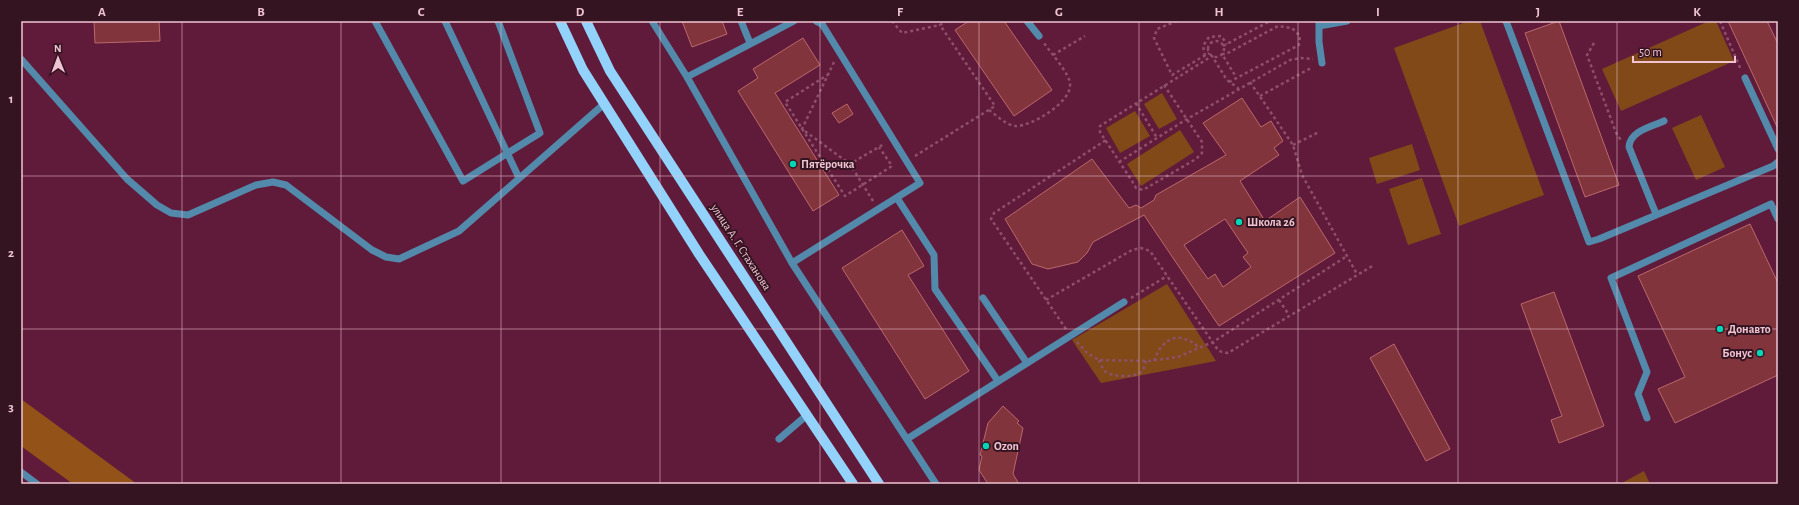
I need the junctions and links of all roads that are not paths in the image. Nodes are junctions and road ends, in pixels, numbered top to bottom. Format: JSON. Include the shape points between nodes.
{"nodes":[{"id":1,"x":375,"y":21,"type":"edge"},
{"id":2,"x":446,"y":21,"type":"edge"},
{"id":3,"x":498,"y":21,"type":"edge"},
{"id":4,"x":560,"y":21,"type":"edge"},
{"id":5,"x":586,"y":21,"type":"edge"},
{"id":6,"x":652,"y":21,"type":"edge"},
{"id":7,"x":741,"y":21,"type":"edge"},
{"id":8,"x":794,"y":21,"type":"edge"},
{"id":9,"x":816,"y":21,"type":"edge"},
{"id":10,"x":1027,"y":21,"type":"edge"},
{"id":11,"x":1347,"y":21,"type":"edge"},
{"id":12,"x":1506,"y":21,"type":"edge"},
{"id":13,"x":1319,"y":24,"type":"edge"},
{"id":14,"x":1038,"y":36,"type":"road end"},
{"id":15,"x":750,"y":43,"type":"junction"},
{"id":16,"x":21,"y":59,"type":"edge"},
{"id":17,"x":1322,"y":61,"type":"road end"},
{"id":18,"x":687,"y":77,"type":"junction"},
{"id":19,"x":1745,"y":78,"type":"road end"},
{"id":20,"x":604,"y":104,"type":"junction"},
{"id":21,"x":1664,"y":120,"type":"dead end"},
{"id":22,"x":1778,"y":149,"type":"edge"},
{"id":23,"x":507,"y":154,"type":"junction"},
{"id":24,"x":1778,"y":162,"type":"edge"},
{"id":25,"x":519,"y":178,"type":"junction"},
{"id":26,"x":897,"y":198,"type":"junction"},
{"id":27,"x":1656,"y":214,"type":"junction"},
{"id":28,"x":1778,"y":219,"type":"edge"},
{"id":29,"x":792,"y":263,"type":"junction"},
{"id":30,"x":983,"y":298,"type":"dead end"},
{"id":31,"x":1124,"y":302,"type":"road end"},
{"id":32,"x":1027,"y":363,"type":"junction"},
{"id":33,"x":998,"y":381,"type":"junction"},
{"id":34,"x":807,"y":415,"type":"junction"},
{"id":35,"x":1647,"y":418,"type":"dead end"},
{"id":36,"x":779,"y":439,"type":"dead end"},
{"id":37,"x":906,"y":439,"type":"junction"},
{"id":38,"x":21,"y":472,"type":"edge"},
{"id":39,"x":37,"y":484,"type":"edge"},
{"id":40,"x":853,"y":484,"type":"edge"},
{"id":41,"x":879,"y":484,"type":"edge"},
{"id":42,"x":936,"y":484,"type":"edge"}],
"edges":[{"from":1,"to":23,"type":"street","via":[[463,181]]},
{"from":2,"to":23,"type":"street"},
{"from":3,"to":23,"type":"street","via":[[540,133]]},
{"from":4,"to":20,"type":"main road","via":[[583,70]]},
{"from":5,"to":41,"type":"main road","name":"улица А. Г. Стаханова","via":[[610,71]]},
{"from":6,"to":18,"type":"street"},
{"from":7,"to":15,"type":"street"},
{"from":8,"to":15,"type":"street"},
{"from":9,"to":26,"type":"street","via":[[822,24],[920,183]]},
{"from":10,"to":14,"type":"street"},
{"from":11,"to":13,"type":"street"},
{"from":12,"to":27,"type":"street","via":[[1589,242]]},
{"from":13,"to":17,"type":"street"},
{"from":15,"to":18,"type":"street"},
{"from":16,"to":25,"type":"street","via":[[127,179],[157,205],[171,213],[188,215],[256,185],[273,182],[286,185],[372,250],[386,257],[399,259],[459,231]]},
{"from":18,"to":29,"type":"street"},
{"from":19,"to":22,"type":"street"},
{"from":20,"to":25,"type":"street"},
{"from":20,"to":34,"type":"main road","via":[[699,254]]},
{"from":21,"to":27,"type":"street","via":[[1634,134],[1629,141],[1629,147]]},
{"from":23,"to":25,"type":"street"},
{"from":24,"to":27,"type":"street"},
{"from":26,"to":29,"type":"street"},
{"from":26,"to":33,"type":"street","via":[[934,255],[935,289]]},
{"from":28,"to":35,"type":"street","via":[[1771,204],[1611,278],[1647,372],[1638,394]]},
{"from":29,"to":37,"type":"street"},
{"from":30,"to":32,"type":"street"},
{"from":31,"to":32,"type":"street"},
{"from":32,"to":33,"type":"street"},
{"from":33,"to":37,"type":"street"},
{"from":34,"to":36,"type":"street"},
{"from":34,"to":40,"type":"main road"},
{"from":37,"to":42,"type":"street"},
{"from":38,"to":39,"type":"street"}]}
